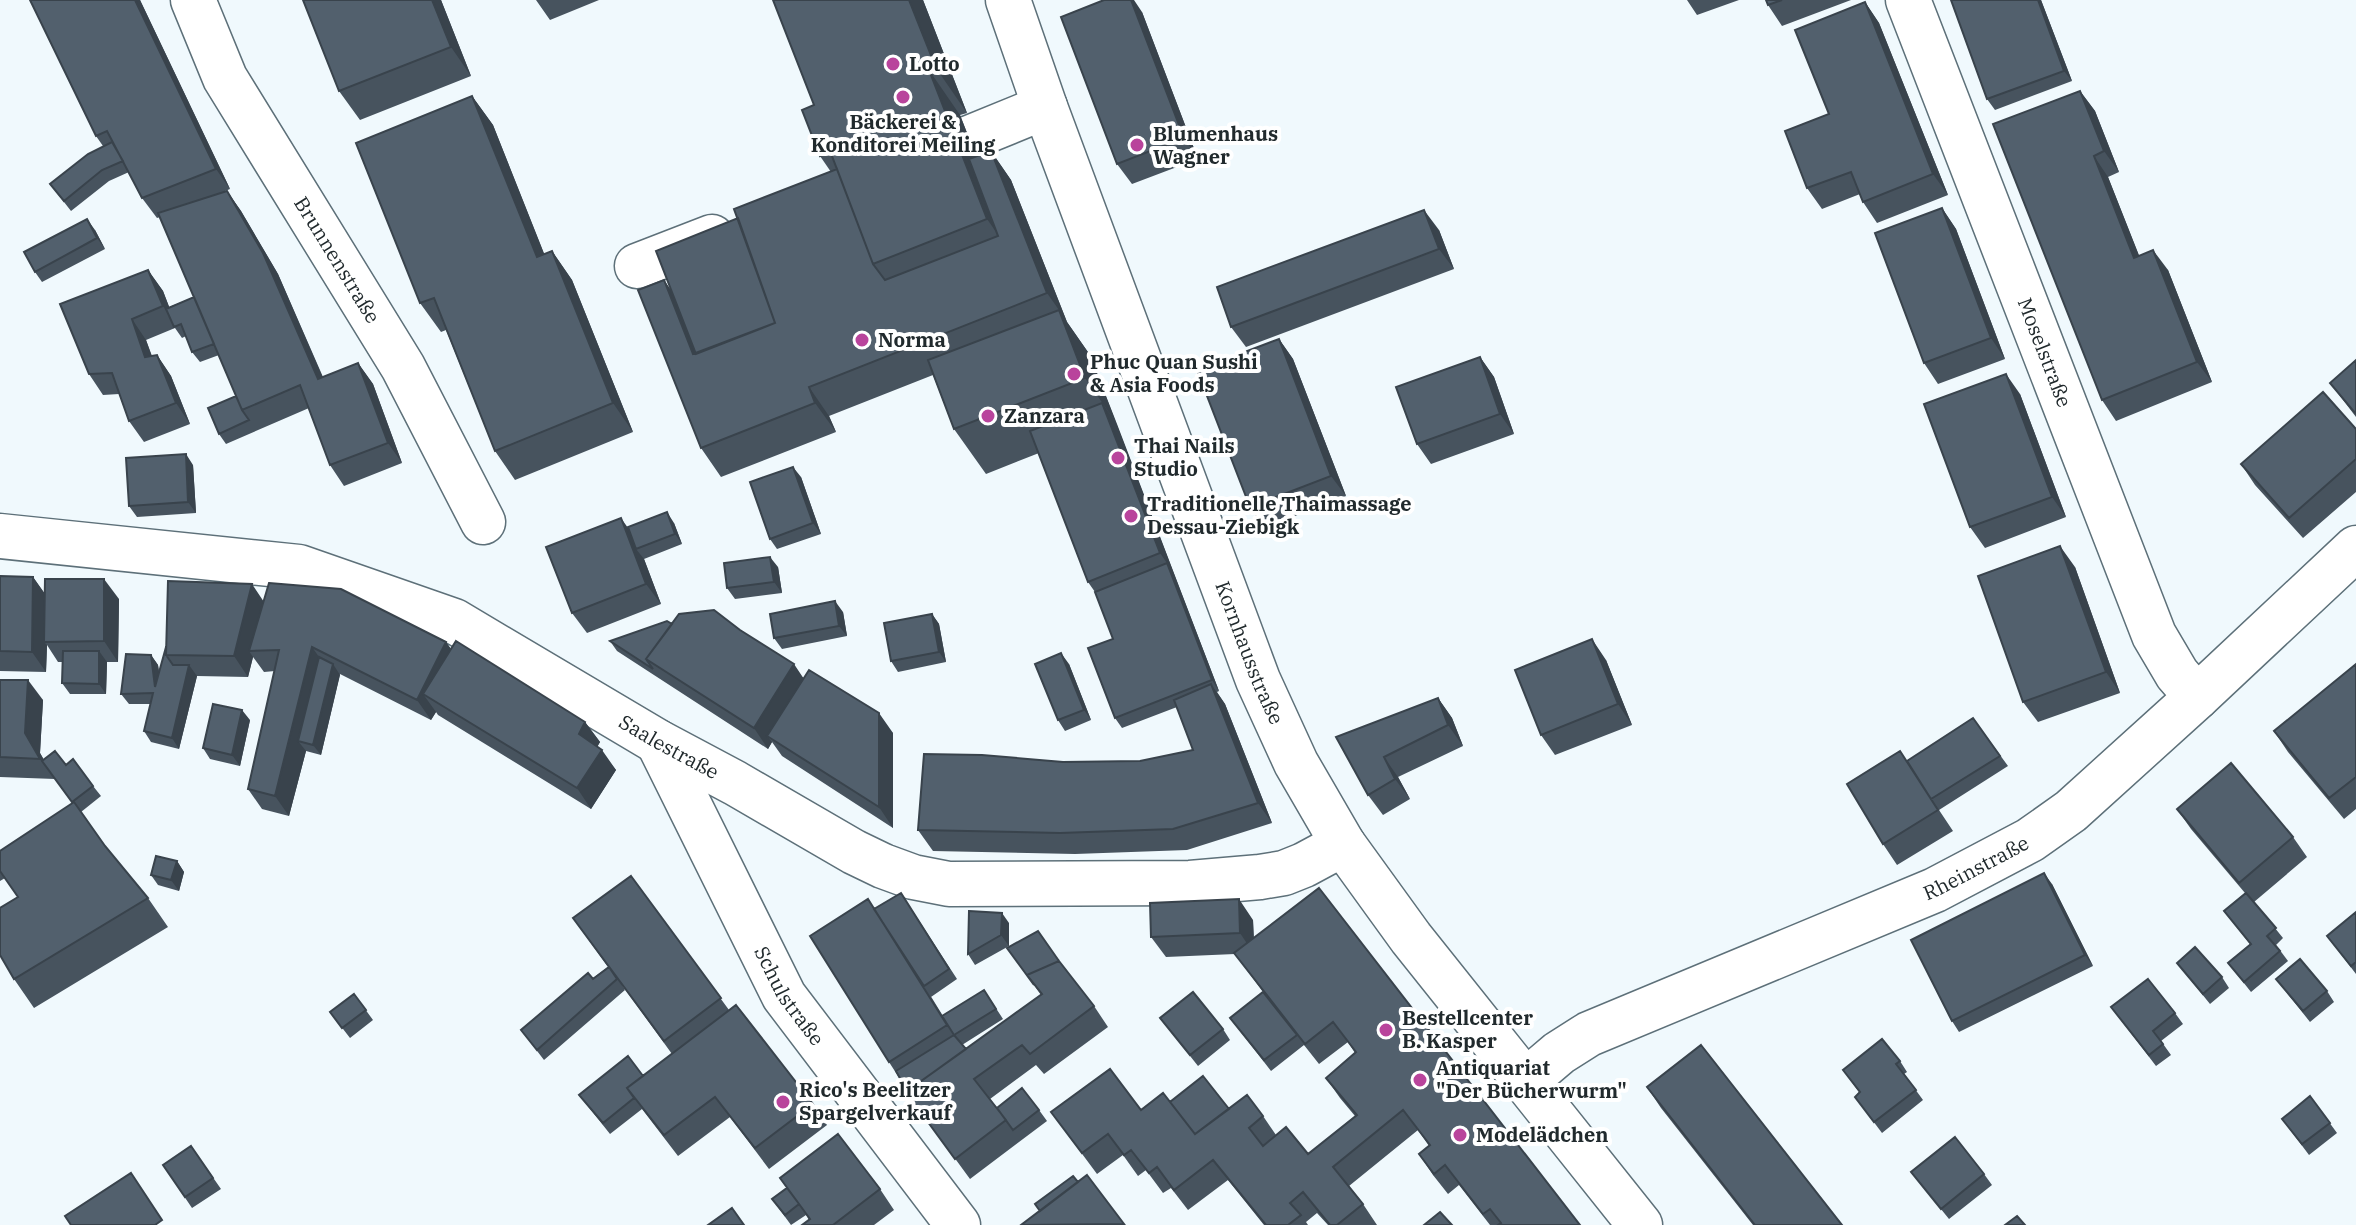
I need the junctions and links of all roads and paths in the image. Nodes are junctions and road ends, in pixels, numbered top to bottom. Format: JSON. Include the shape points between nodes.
{"nodes":[{"id":1,"x":193,"y":0,"type":"edge"},
{"id":2,"x":1008,"y":0,"type":"edge"},
{"id":3,"x":1908,"y":0,"type":"edge"},
{"id":4,"x":1045,"y":107,"type":"junction"},
{"id":5,"x":969,"y":138,"type":"dead end"},
{"id":6,"x":741,"y":225,"type":"edge"},
{"id":7,"x":637,"y":266,"type":"dead end"},
{"id":8,"x":483,"y":522,"type":"dead end"},
{"id":9,"x":0,"y":536,"type":"edge"},
{"id":10,"x":2356,"y":548,"type":"edge"},
{"id":11,"x":2197,"y":697,"type":"junction"},
{"id":12,"x":658,"y":742,"type":"junction"},
{"id":13,"x":1343,"y":844,"type":"junction"},
{"id":14,"x":1526,"y":1081,"type":"junction"},
{"id":15,"x":958,"y":1225,"type":"edge"},
{"id":16,"x":1640,"y":1225,"type":"edge"}],
"edges":[{"from":1,"to":8,"type":"street","name":"Brunnenstraße","via":[[225,78],[403,367]]},
{"from":2,"to":4,"type":"street","name":"Kornhausstraße"},
{"from":3,"to":11,"type":"street","name":"Moselstraße","via":[[2154,635]]},
{"from":4,"to":5,"type":"street"},
{"from":4,"to":13,"type":"street","name":"Kornhausstraße","via":[[1258,680],[1296,763]]},
{"from":6,"to":7,"type":"street"},
{"from":9,"to":12,"type":"street","name":"Saalestraße","via":[[299,567],[454,621]]},
{"from":10,"to":11,"type":"street","name":"Rheinstraße"},
{"from":11,"to":14,"type":"street","name":"Rheinstraße","via":[[2071,811],[2030,840],[1935,890],[1589,1034]]},
{"from":12,"to":13,"type":"street","name":"Saalestraße","via":[[883,866],[949,884],[1190,883],[1260,877],[1284,873]]},
{"from":12,"to":15,"type":"street","name":"Schulstraße","via":[[784,996]]},
{"from":13,"to":14,"type":"street","name":"Kornhausstraße"},
{"from":14,"to":16,"type":"street","name":"Kornhausstraße"}]}
